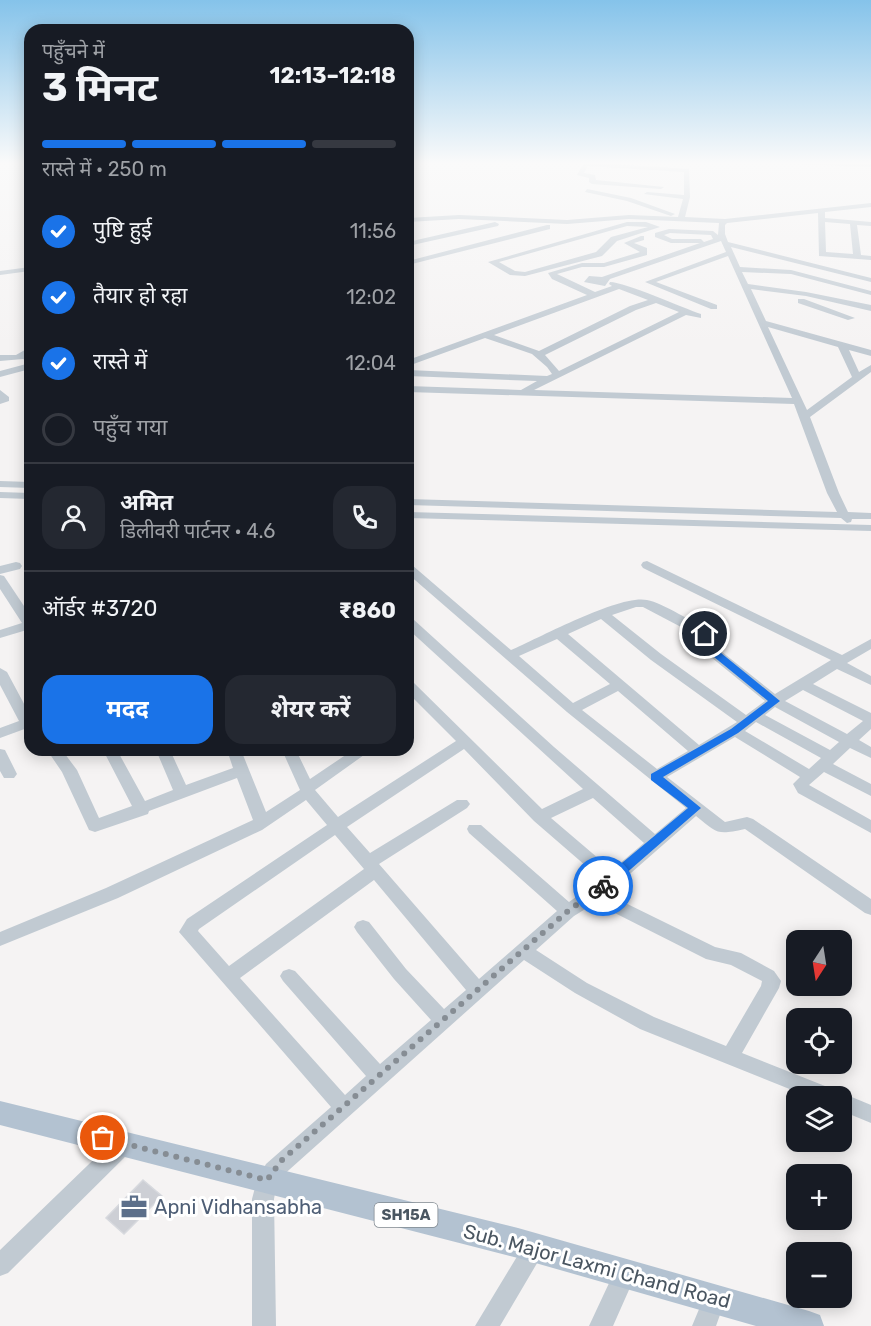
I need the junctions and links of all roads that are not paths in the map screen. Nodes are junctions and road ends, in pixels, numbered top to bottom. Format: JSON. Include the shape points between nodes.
{"nodes":[{"id":1,"x":853,"y":223,"type":"edge"},
{"id":2,"x":475,"y":224,"type":"edge"},
{"id":3,"x":480,"y":224,"type":"edge"},
{"id":4,"x":493,"y":224,"type":"edge"},
{"id":5,"x":625,"y":224,"type":"edge"},
{"id":6,"x":652,"y":224,"type":"edge"},
{"id":7,"x":723,"y":224,"type":"edge"},
{"id":8,"x":821,"y":224,"type":"edge"},
{"id":9,"x":474,"y":227,"type":"junction"},
{"id":10,"x":547,"y":227,"type":"dead end"},
{"id":11,"x":519,"y":234,"type":"junction"},
{"id":12,"x":720,"y":240,"type":"junction"},
{"id":13,"x":414,"y":242,"type":"edge"},
{"id":14,"x":730,"y":253,"type":"junction"},
{"id":15,"x":857,"y":257,"type":"junction"},
{"id":16,"x":871,"y":258,"type":"edge"},
{"id":17,"x":414,"y":261,"type":"edge"},
{"id":18,"x":821,"y":267,"type":"junction"},
{"id":19,"x":737,"y":269,"type":"junction"},
{"id":20,"x":24,"y":270,"type":"edge"},
{"id":21,"x":0,"y":273,"type":"edge"},
{"id":22,"x":805,"y":276,"type":"junction"},
{"id":23,"x":854,"y":276,"type":"junction"},
{"id":24,"x":871,"y":280,"type":"edge"},
{"id":25,"x":840,"y":285,"type":"junction"},
{"id":26,"x":620,"y":286,"type":"junction"},
{"id":27,"x":746,"y":290,"type":"junction"},
{"id":28,"x":871,"y":293,"type":"edge"},
{"id":29,"x":596,"y":296,"type":"junction"},
{"id":30,"x":794,"y":296,"type":"junction"},
{"id":31,"x":657,"y":300,"type":"junction"},
{"id":32,"x":714,"y":307,"type":"dead end"},
{"id":33,"x":871,"y":308,"type":"edge"},
{"id":34,"x":687,"y":311,"type":"junction"},
{"id":35,"x":698,"y":316,"type":"dead end"},
{"id":36,"x":851,"y":318,"type":"dead end"},
{"id":37,"x":762,"y":323,"type":"junction"},
{"id":38,"x":485,"y":335,"type":"junction"},
{"id":39,"x":842,"y":345,"type":"junction"},
{"id":40,"x":871,"y":353,"type":"edge"},
{"id":41,"x":540,"y":354,"type":"junction"},
{"id":42,"x":0,"y":358,"type":"edge"},
{"id":43,"x":24,"y":358,"type":"edge"},
{"id":44,"x":24,"y":359,"type":"edge"},
{"id":45,"x":414,"y":361,"type":"edge"},
{"id":46,"x":24,"y":368,"type":"edge"},
{"id":47,"x":871,"y":368,"type":"edge"},
{"id":48,"x":12,"y":371,"type":"junction"},
{"id":49,"x":414,"y":373,"type":"edge"},
{"id":50,"x":0,"y":374,"type":"edge"},
{"id":51,"x":556,"y":374,"type":"junction"},
{"id":52,"x":857,"y":378,"type":"junction"},
{"id":53,"x":546,"y":379,"type":"junction"},
{"id":54,"x":414,"y":388,"type":"edge"},
{"id":55,"x":523,"y":392,"type":"junction"},
{"id":56,"x":0,"y":393,"type":"edge"},
{"id":57,"x":0,"y":401,"type":"edge"},
{"id":58,"x":798,"y":401,"type":"junction"},
{"id":59,"x":805,"y":416,"type":"junction"},
{"id":60,"x":0,"y":484,"type":"edge"},
{"id":61,"x":24,"y":485,"type":"edge"},
{"id":62,"x":0,"y":495,"type":"edge"},
{"id":63,"x":24,"y":496,"type":"edge"},
{"id":64,"x":414,"y":502,"type":"edge"},
{"id":65,"x":414,"y":515,"type":"edge"},
{"id":66,"x":844,"y":515,"type":"junction"},
{"id":67,"x":871,"y":516,"type":"edge"},
{"id":68,"x":851,"y":528,"type":"junction"},
{"id":69,"x":871,"y":528,"type":"edge"},
{"id":70,"x":646,"y":565,"type":"dead end"},
{"id":71,"x":16,"y":566,"type":"dead end"},
{"id":72,"x":0,"y":570,"type":"edge"},
{"id":73,"x":414,"y":573,"type":"edge"},
{"id":74,"x":0,"y":579,"type":"edge"},
{"id":75,"x":422,"y":580,"type":"junction"},
{"id":76,"x":414,"y":583,"type":"edge"},
{"id":77,"x":604,"y":615,"type":"junction"},
{"id":78,"x":24,"y":616,"type":"edge"},
{"id":79,"x":24,"y":627,"type":"edge"},
{"id":80,"x":414,"y":627,"type":"edge"},
{"id":81,"x":0,"y":634,"type":"edge"},
{"id":82,"x":560,"y":634,"type":"junction"},
{"id":83,"x":870,"y":645,"type":"edge"},
{"id":84,"x":511,"y":655,"type":"junction"},
{"id":85,"x":839,"y":662,"type":"junction"},
{"id":86,"x":0,"y":672,"type":"edge"},
{"id":87,"x":871,"y":681,"type":"edge"},
{"id":88,"x":803,"y":684,"type":"junction"},
{"id":89,"x":619,"y":685,"type":"junction"},
{"id":90,"x":3,"y":688,"type":"edge"},
{"id":91,"x":414,"y":691,"type":"edge"},
{"id":92,"x":774,"y":701,"type":"junction"},
{"id":93,"x":572,"y":709,"type":"junction"},
{"id":94,"x":24,"y":717,"type":"edge"},
{"id":95,"x":871,"y":720,"type":"edge"},
{"id":96,"x":745,"y":723,"type":"junction"},
{"id":97,"x":24,"y":724,"type":"edge"},
{"id":98,"x":0,"y":733,"type":"edge"},
{"id":99,"x":848,"y":741,"type":"junction"},
{"id":100,"x":465,"y":742,"type":"junction"},
{"id":101,"x":698,"y":752,"type":"junction"},
{"id":102,"x":871,"y":753,"type":"edge"},
{"id":103,"x":0,"y":754,"type":"edge"},
{"id":104,"x":58,"y":756,"type":"edge"},
{"id":105,"x":113,"y":756,"type":"edge"},
{"id":106,"x":166,"y":756,"type":"edge"},
{"id":107,"x":236,"y":756,"type":"edge"},
{"id":108,"x":292,"y":756,"type":"edge"},
{"id":109,"x":356,"y":756,"type":"edge"},
{"id":110,"x":825,"y":760,"type":"junction"},
{"id":111,"x":242,"y":770,"type":"junction"},
{"id":112,"x":9,"y":774,"type":"dead end"},
{"id":113,"x":808,"y":775,"type":"junction"},
{"id":114,"x":655,"y":777,"type":"junction"},
{"id":115,"x":308,"y":790,"type":"junction"},
{"id":116,"x":594,"y":791,"type":"junction"},
{"id":117,"x":871,"y":791,"type":"edge"},
{"id":118,"x":182,"y":794,"type":"junction"},
{"id":119,"x":462,"y":804,"type":"dead end"},
{"id":120,"x":696,"y":808,"type":"junction"},
{"id":121,"x":142,"y":810,"type":"junction"},
{"id":122,"x":540,"y":817,"type":"junction"},
{"id":123,"x":262,"y":822,"type":"junction"},
{"id":124,"x":336,"y":827,"type":"junction"},
{"id":125,"x":871,"y":827,"type":"edge"},
{"id":126,"x":475,"y":829,"type":"dead end"},
{"id":127,"x":654,"y":843,"type":"junction"},
{"id":128,"x":371,"y":867,"type":"junction"},
{"id":129,"x":611,"y":878,"type":"junction"},
{"id":130,"x":594,"y":895,"type":"junction"},
{"id":131,"x":871,"y":908,"type":"edge"},
{"id":132,"x":568,"y":911,"type":"junction"},
{"id":133,"x":363,"y":927,"type":"dead end"},
{"id":134,"x":0,"y":939,"type":"edge"},
{"id":135,"x":524,"y":951,"type":"junction"},
{"id":136,"x":289,"y":976,"type":"dead end"},
{"id":137,"x":228,"y":977,"type":"junction"},
{"id":138,"x":478,"y":991,"type":"junction"},
{"id":139,"x":443,"y":1021,"type":"junction"},
{"id":140,"x":730,"y":1056,"type":"junction"},
{"id":141,"x":379,"y":1077,"type":"junction"},
{"id":142,"x":804,"y":1086,"type":"edge"},
{"id":143,"x":852,"y":1106,"type":"edge"},
{"id":144,"x":344,"y":1108,"type":"junction"},
{"id":145,"x":0,"y":1113,"type":"edge"},
{"id":146,"x":871,"y":1114,"type":"edge"},
{"id":147,"x":124,"y":1144,"type":"junction"},
{"id":148,"x":267,"y":1180,"type":"junction"},
{"id":149,"x":535,"y":1248,"type":"junction"},
{"id":150,"x":0,"y":1265,"type":"edge"},
{"id":151,"x":625,"y":1274,"type":"junction"},
{"id":152,"x":715,"y":1298,"type":"junction"},
{"id":153,"x":264,"y":1326,"type":"edge"},
{"id":154,"x":487,"y":1326,"type":"edge"},
{"id":155,"x":602,"y":1326,"type":"edge"},
{"id":156,"x":704,"y":1326,"type":"edge"},
{"id":157,"x":809,"y":1326,"type":"edge"}],
"edges":[{"from":1,"to":15,"type":"street"},
{"from":2,"to":9,"type":"street"},
{"from":3,"to":9,"type":"street"},
{"from":4,"to":11,"type":"street"},
{"from":5,"to":6,"type":"street","via":[[492,262],[513,273],[525,274],[603,253],[614,239],[656,227]]},
{"from":7,"to":12,"type":"street"},
{"from":8,"to":15,"type":"street","via":[[822,254]]},
{"from":9,"to":13,"type":"street"},
{"from":10,"to":11,"type":"street"},
{"from":11,"to":17,"type":"street"},
{"from":12,"to":14,"type":"street"},
{"from":12,"to":18,"type":"street"},
{"from":12,"to":26,"type":"street","via":[[604,281]]},
{"from":12,"to":29,"type":"street","via":[[713,233],[669,231],[628,242],[645,250],[644,253],[604,266],[582,265],[552,273]]},
{"from":14,"to":19,"type":"street"},
{"from":14,"to":32,"type":"street","via":[[683,284]]},
{"from":15,"to":16,"type":"street"},
{"from":18,"to":22,"type":"street"},
{"from":18,"to":23,"type":"street"},
{"from":19,"to":22,"type":"street","via":[[777,270]]},
{"from":19,"to":27,"type":"street"},
{"from":20,"to":21,"type":"street"},
{"from":22,"to":25,"type":"street"},
{"from":23,"to":24,"type":"street"},
{"from":23,"to":25,"type":"street"},
{"from":25,"to":28,"type":"street"},
{"from":26,"to":29,"type":"street"},
{"from":26,"to":31,"type":"street"},
{"from":27,"to":30,"type":"street"},
{"from":27,"to":37,"type":"street"},
{"from":29,"to":38,"type":"street"},
{"from":30,"to":33,"type":"street"},
{"from":30,"to":36,"type":"street"},
{"from":31,"to":34,"type":"street"},
{"from":31,"to":41,"type":"street"},
{"from":34,"to":35,"type":"street"},
{"from":34,"to":51,"type":"street"},
{"from":37,"to":39,"type":"street"},
{"from":37,"to":58,"type":"street"},
{"from":38,"to":41,"type":"street"},
{"from":38,"to":45,"type":"street"},
{"from":39,"to":40,"type":"street"},
{"from":39,"to":52,"type":"street"},
{"from":41,"to":51,"type":"street"},
{"from":42,"to":43,"type":"street"},
{"from":44,"to":48,"type":"street"},
{"from":46,"to":48,"type":"street"},
{"from":47,"to":52,"type":"street"},
{"from":48,"to":50,"type":"street"},
{"from":49,"to":53,"type":"street"},
{"from":51,"to":53,"type":"street"},
{"from":52,"to":59,"type":"street"},
{"from":53,"to":55,"type":"street"},
{"from":54,"to":55,"type":"street"},
{"from":55,"to":58,"type":"street"},
{"from":56,"to":57,"type":"street","via":[[6,399]]},
{"from":58,"to":59,"type":"street"},
{"from":59,"to":66,"type":"street"},
{"from":60,"to":61,"type":"street"},
{"from":62,"to":63,"type":"street"},
{"from":64,"to":66,"type":"street"},
{"from":65,"to":68,"type":"street"},
{"from":66,"to":67,"type":"street"},
{"from":66,"to":68,"type":"street"},
{"from":68,"to":69,"type":"street"},
{"from":70,"to":85,"type":"street"},
{"from":71,"to":72,"type":"street"},
{"from":73,"to":75,"type":"street"},
{"from":74,"to":78,"type":"street"},
{"from":75,"to":76,"type":"street"},
{"from":75,"to":84,"type":"street"},
{"from":77,"to":82,"type":"street"},
{"from":77,"to":92,"type":"street","via":[[637,602],[649,604],[705,634],[706,646]]},
{"from":77,"to":96,"type":"street"},
{"from":79,"to":81,"type":"street"},
{"from":80,"to":116,"type":"street"},
{"from":82,"to":84,"type":"street"},
{"from":82,"to":89,"type":"street"},
{"from":83,"to":85,"type":"street"},
{"from":84,"to":93,"type":"street"},
{"from":85,"to":87,"type":"street"},
{"from":85,"to":88,"type":"street"},
{"from":86,"to":90,"type":"street"},
{"from":88,"to":92,"type":"street"},
{"from":88,"to":95,"type":"street"},
{"from":89,"to":93,"type":"street"},
{"from":89,"to":101,"type":"street"},
{"from":90,"to":94,"type":"street"},
{"from":91,"to":100,"type":"street"},
{"from":92,"to":96,"type":"street"},
{"from":92,"to":99,"type":"street"},
{"from":93,"to":114,"type":"street"},
{"from":95,"to":99,"type":"street"},
{"from":96,"to":101,"type":"street"},
{"from":96,"to":110,"type":"street"},
{"from":96,"to":113,"type":"street"},
{"from":97,"to":98,"type":"street"},
{"from":99,"to":102,"type":"street"},
{"from":99,"to":110,"type":"street"},
{"from":100,"to":122,"type":"street"},
{"from":100,"to":124,"type":"street"},
{"from":101,"to":114,"type":"street"},
{"from":103,"to":112,"type":"street"},
{"from":104,"to":121,"type":"street","via":[[84,797],[92,824]]},
{"from":105,"to":121,"type":"street"},
{"from":106,"to":118,"type":"street"},
{"from":107,"to":111,"type":"street"},
{"from":108,"to":115,"type":"street"},
{"from":109,"to":115,"type":"street"},
{"from":110,"to":113,"type":"street"},
{"from":110,"to":117,"type":"street"},
{"from":111,"to":118,"type":"street"},
{"from":111,"to":123,"type":"street"},
{"from":113,"to":125,"type":"street","via":[[801,782],[803,789]]},
{"from":114,"to":120,"type":"street"},
{"from":115,"to":123,"type":"street"},
{"from":115,"to":124,"type":"street"},
{"from":116,"to":122,"type":"street"},
{"from":116,"to":127,"type":"street"},
{"from":118,"to":121,"type":"street"},
{"from":119,"to":128,"type":"street"},
{"from":120,"to":127,"type":"street"},
{"from":120,"to":131,"type":"street","via":[[722,828],[747,823]]},
{"from":122,"to":129,"type":"street"},
{"from":123,"to":134,"type":"street","via":[[112,893]]},
{"from":124,"to":128,"type":"street"},
{"from":124,"to":137,"type":"street","via":[[190,928],[188,932]]},
{"from":126,"to":132,"type":"street"},
{"from":127,"to":129,"type":"street"},
{"from":128,"to":137,"type":"street"},
{"from":128,"to":138,"type":"street"},
{"from":129,"to":130,"type":"street"},
{"from":130,"to":132,"type":"street"},
{"from":130,"to":140,"type":"street","via":[[712,954],[735,958],[772,981]]},
{"from":132,"to":135,"type":"street"},
{"from":133,"to":139,"type":"street"},
{"from":135,"to":138,"type":"street"},
{"from":135,"to":140,"type":"street","via":[[580,988],[647,1023]]},
{"from":136,"to":141,"type":"street"},
{"from":137,"to":144,"type":"street"},
{"from":138,"to":139,"type":"street"},
{"from":139,"to":141,"type":"street"},
{"from":140,"to":142,"type":"street"},
{"from":141,"to":144,"type":"street"},
{"from":143,"to":146,"type":"street"},
{"from":144,"to":148,"type":"street","via":[[282,1160]]},
{"from":145,"to":147,"type":"main road","name":"Sub. Major Laxmi Chand Road","number":"SH15A"},
{"from":147,"to":148,"type":"main road","name":"Sub. Major Laxmi Chand Road","number":"SH15A"},
{"from":147,"to":150,"type":"street"},
{"from":148,"to":149,"type":"main road","name":"Sub. Major Laxmi Chand Road","number":"SH15A"},
{"from":148,"to":153,"type":"street","via":[[262,1209]]},
{"from":149,"to":151,"type":"main road","name":"Sub. Major Laxmi Chand Road","number":"SH15A"},
{"from":149,"to":154,"type":"street"},
{"from":151,"to":152,"type":"main road","name":"Sub. Major Laxmi Chand Road","number":"SH15A"},
{"from":151,"to":155,"type":"street"},
{"from":152,"to":156,"type":"street"},
{"from":152,"to":157,"type":"main road","name":"Sub. Major Laxmi Chand Road","number":"SH15A"}]}
